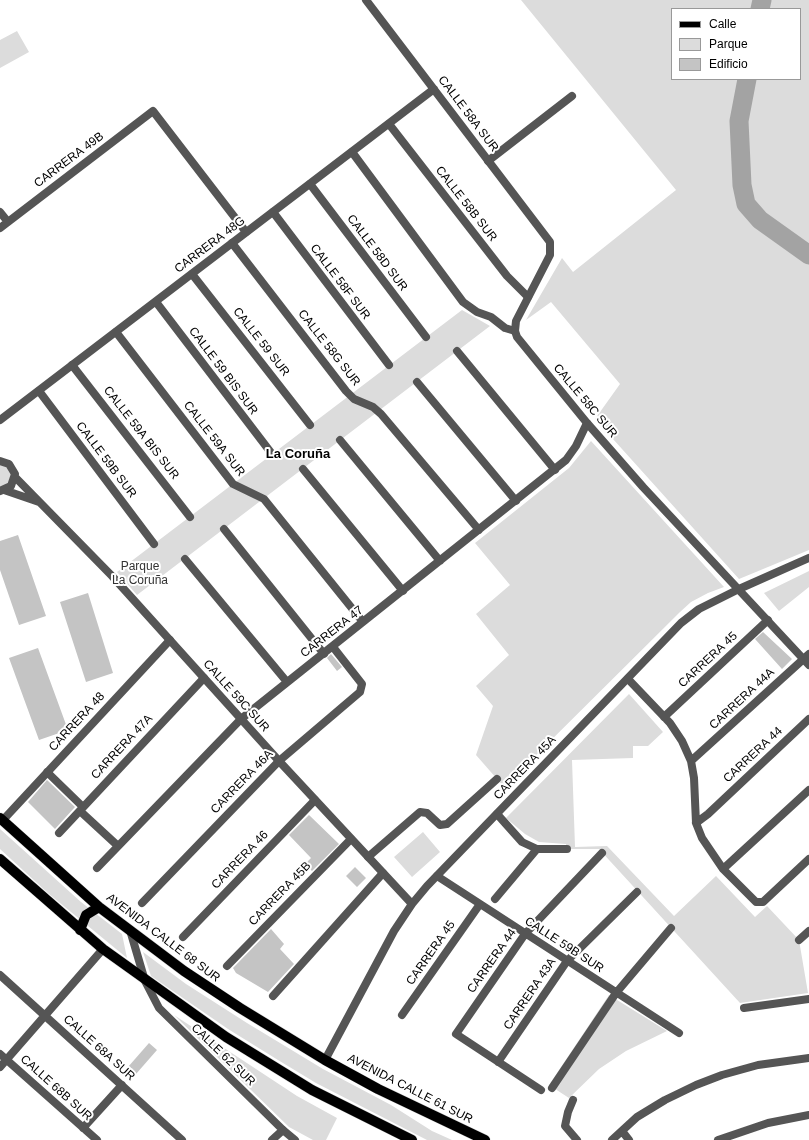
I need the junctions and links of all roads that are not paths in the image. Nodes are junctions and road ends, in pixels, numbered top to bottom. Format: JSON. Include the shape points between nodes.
{"nodes":[{"id":1,"x":366,"y":0,"type":"edge"},
{"id":2,"x":434,"y":89,"type":"junction"},
{"id":3,"x":572,"y":96,"type":"dead end"},
{"id":4,"x":389,"y":124,"type":"junction"},
{"id":5,"x":352,"y":152,"type":"junction"},
{"id":6,"x":488,"y":160,"type":"junction"},
{"id":7,"x":310,"y":184,"type":"junction"},
{"id":8,"x":0,"y":212,"type":"edge"},
{"id":9,"x":273,"y":212,"type":"junction"},
{"id":10,"x":8,"y":222,"type":"junction"},
{"id":11,"x":0,"y":228,"type":"edge"},
{"id":12,"x":246,"y":232,"type":"junction"},
{"id":13,"x":232,"y":243,"type":"junction"},
{"id":14,"x":192,"y":274,"type":"junction"},
{"id":15,"x":528,"y":297,"type":"junction"},
{"id":16,"x":156,"y":302,"type":"junction"},
{"id":17,"x":515,"y":331,"type":"junction"},
{"id":18,"x":116,"y":332,"type":"junction"},
{"id":19,"x":426,"y":337,"type":"dead end"},
{"id":20,"x":457,"y":351,"type":"dead end"},
{"id":21,"x":72,"y":365,"type":"junction"},
{"id":22,"x":389,"y":365,"type":"dead end"},
{"id":23,"x":417,"y":382,"type":"dead end"},
{"id":24,"x":39,"y":391,"type":"junction"},
{"id":25,"x":0,"y":420,"type":"edge"},
{"id":26,"x":586,"y":423,"type":"junction"},
{"id":27,"x":310,"y":425,"type":"dead end"},
{"id":28,"x":340,"y":440,"type":"dead end"},
{"id":29,"x":272,"y":454,"type":"dead end"},
{"id":30,"x":1,"y":459,"type":"edge"},
{"id":31,"x":303,"y":469,"type":"dead end"},
{"id":32,"x":555,"y":470,"type":"junction"},
{"id":33,"x":15,"y":477,"type":"junction"},
{"id":34,"x":1,"y":491,"type":"edge"},
{"id":35,"x":516,"y":501,"type":"junction"},
{"id":36,"x":42,"y":504,"type":"junction"},
{"id":37,"x":190,"y":516,"type":"dead end"},
{"id":38,"x":224,"y":529,"type":"dead end"},
{"id":39,"x":479,"y":530,"type":"junction"},
{"id":40,"x":154,"y":544,"type":"dead end"},
{"id":41,"x":809,"y":558,"type":"edge"},
{"id":42,"x":185,"y":559,"type":"dead end"},
{"id":43,"x":440,"y":562,"type":"junction"},
{"id":44,"x":739,"y":589,"type":"junction"},
{"id":45,"x":402,"y":591,"type":"junction"},
{"id":46,"x":768,"y":620,"type":"junction"},
{"id":47,"x":363,"y":622,"type":"junction"},
{"id":48,"x":170,"y":640,"type":"junction"},
{"id":49,"x":333,"y":647,"type":"junction"},
{"id":50,"x":324,"y":654,"type":"junction"},
{"id":51,"x":807,"y":659,"type":"edge"},
{"id":52,"x":204,"y":678,"type":"junction"},
{"id":53,"x":628,"y":679,"type":"junction"},
{"id":54,"x":288,"y":682,"type":"junction"},
{"id":55,"x":664,"y":717,"type":"junction"},
{"id":56,"x":241,"y":719,"type":"junction"},
{"id":57,"x":809,"y":719,"type":"edge"},
{"id":58,"x":279,"y":761,"type":"junction"},
{"id":59,"x":691,"y":762,"type":"junction"},
{"id":60,"x":47,"y":772,"type":"junction"},
{"id":61,"x":497,"y":779,"type":"dead end"},
{"id":62,"x":809,"y":790,"type":"edge"},
{"id":63,"x":314,"y":800,"type":"junction"},
{"id":64,"x":82,"y":809,"type":"junction"},
{"id":65,"x":497,"y":814,"type":"junction"},
{"id":66,"x":1,"y":819,"type":"edge"},
{"id":67,"x":696,"y":823,"type":"junction"},
{"id":68,"x":59,"y":833,"type":"dead end"},
{"id":69,"x":351,"y":838,"type":"junction"},
{"id":70,"x":118,"y":846,"type":"junction"},
{"id":71,"x":537,"y":849,"type":"junction"},
{"id":72,"x":567,"y":849,"type":"dead end"},
{"id":73,"x":602,"y":853,"type":"dead end"},
{"id":74,"x":368,"y":857,"type":"junction"},
{"id":75,"x":0,"y":859,"type":"edge"},
{"id":76,"x":809,"y":859,"type":"edge"},
{"id":77,"x":97,"y":868,"type":"dead end"},
{"id":78,"x":724,"y":869,"type":"junction"},
{"id":79,"x":383,"y":873,"type":"junction"},
{"id":80,"x":437,"y":876,"type":"junction"},
{"id":81,"x":637,"y":892,"type":"dead end"},
{"id":82,"x":495,"y":899,"type":"dead end"},
{"id":83,"x":142,"y":903,"type":"dead end"},
{"id":84,"x":412,"y":904,"type":"junction"},
{"id":85,"x":480,"y":904,"type":"junction"},
{"id":86,"x":99,"y":907,"type":"junction"},
{"id":87,"x":671,"y":928,"type":"dead end"},
{"id":88,"x":80,"y":930,"type":"junction"},
{"id":89,"x":130,"y":930,"type":"junction"},
{"id":90,"x":809,"y":931,"type":"edge"},
{"id":91,"x":525,"y":934,"type":"junction"},
{"id":92,"x":183,"y":937,"type":"dead end"},
{"id":93,"x":799,"y":940,"type":"dead end"},
{"id":94,"x":103,"y":949,"type":"junction"},
{"id":95,"x":567,"y":961,"type":"junction"},
{"id":96,"x":227,"y":966,"type":"dead end"},
{"id":97,"x":0,"y":975,"type":"edge"},
{"id":98,"x":145,"y":980,"type":"junction"},
{"id":99,"x":616,"y":993,"type":"junction"},
{"id":100,"x":274,"y":996,"type":"dead end"},
{"id":101,"x":809,"y":999,"type":"edge"},
{"id":102,"x":744,"y":1008,"type":"dead end"},
{"id":103,"x":402,"y":1015,"type":"dead end"},
{"id":104,"x":45,"y":1016,"type":"junction"},
{"id":105,"x":679,"y":1033,"type":"dead end"},
{"id":106,"x":3,"y":1057,"type":"edge"},
{"id":107,"x":809,"y":1058,"type":"edge"},
{"id":108,"x":325,"y":1060,"type":"junction"},
{"id":109,"x":498,"y":1062,"type":"junction"},
{"id":110,"x":0,"y":1067,"type":"edge"},
{"id":111,"x":122,"y":1085,"type":"junction"},
{"id":112,"x":552,"y":1088,"type":"dead end"},
{"id":113,"x":541,"y":1090,"type":"dead end"},
{"id":114,"x":573,"y":1100,"type":"dead end"},
{"id":115,"x":809,"y":1115,"type":"edge"},
{"id":116,"x":83,"y":1128,"type":"junction"},
{"id":117,"x":283,"y":1130,"type":"junction"},
{"id":118,"x":622,"y":1131,"type":"junction"},
{"id":119,"x":97,"y":1140,"type":"edge"},
{"id":120,"x":182,"y":1140,"type":"edge"},
{"id":121,"x":272,"y":1140,"type":"edge"},
{"id":122,"x":295,"y":1140,"type":"edge"},
{"id":123,"x":412,"y":1140,"type":"edge"},
{"id":124,"x":485,"y":1140,"type":"edge"},
{"id":125,"x":577,"y":1140,"type":"edge"},
{"id":126,"x":612,"y":1140,"type":"edge"},
{"id":127,"x":629,"y":1140,"type":"edge"},
{"id":128,"x":718,"y":1140,"type":"edge"}],
"edges":[{"from":1,"to":2,"type":"street","name":"CALLE 58A SUR"},
{"from":2,"to":4,"type":"street","name":"CARRERA 48G"},
{"from":2,"to":6,"type":"street","name":"CALLE 58A SUR"},
{"from":3,"to":6,"type":"street"},
{"from":4,"to":5,"type":"street","name":"CARRERA 48G"},
{"from":4,"to":15,"type":"street","name":"CALLE 58B SUR","via":[[506,276]]},
{"from":5,"to":7,"type":"street","name":"CARRERA 48G"},
{"from":5,"to":17,"type":"street","name":"CALLE 58C SUR","via":[[463,302],[476,312],[491,316],[505,328]]},
{"from":6,"to":15,"type":"street","name":"CALLE 58A SUR","via":[[550,242],[550,255]]},
{"from":7,"to":9,"type":"street","name":"CARRERA 48G"},
{"from":7,"to":19,"type":"street","name":"CALLE 58D SUR"},
{"from":8,"to":10,"type":"street"},
{"from":9,"to":12,"type":"street","name":"CARRERA 48G"},
{"from":9,"to":22,"type":"street","name":"CALLE 58F SUR"},
{"from":10,"to":11,"type":"street","name":"CARRERA 49B"},
{"from":10,"to":12,"type":"street","name":"CARRERA 49B","via":[[153,111]]},
{"from":12,"to":13,"type":"street","name":"CARRERA 48G"},
{"from":13,"to":14,"type":"street","name":"CARRERA 48G"},
{"from":13,"to":39,"type":"street","name":"CALLE 58G SUR","via":[[346,391],[354,399],[373,407],[381,414]]},
{"from":14,"to":16,"type":"street","name":"CARRERA 48G"},
{"from":14,"to":27,"type":"street","name":"CALLE 59 SUR"},
{"from":15,"to":17,"type":"street","via":[[516,321]]},
{"from":16,"to":18,"type":"street","name":"CARRERA 48G"},
{"from":16,"to":29,"type":"street","name":"CALLE 59 BIS SUR"},
{"from":17,"to":26,"type":"street","name":"CALLE 58C SUR","via":[[535,361]]},
{"from":18,"to":21,"type":"street","name":"CARRERA 48G"},
{"from":18,"to":47,"type":"street","name":"CALLE 59A SUR","via":[[232,484],[264,499]]},
{"from":20,"to":32,"type":"street"},
{"from":21,"to":24,"type":"street","name":"CARRERA 48G"},
{"from":21,"to":37,"type":"street","name":"CALLE 59A BIS SUR"},
{"from":23,"to":35,"type":"street"},
{"from":24,"to":25,"type":"street","name":"CARRERA 48G"},
{"from":24,"to":40,"type":"street","name":"CALLE 59B SUR"},
{"from":26,"to":32,"type":"street","name":"CARRERA 47","via":[[571,454]]},
{"from":26,"to":44,"type":"street","name":"CALLE 58C SUR"},
{"from":28,"to":43,"type":"street"},
{"from":30,"to":33,"type":"street","name":"CALLE 59C SUR","via":[[12,466]]},
{"from":31,"to":45,"type":"street"},
{"from":32,"to":35,"type":"street","name":"CARRERA 47"},
{"from":33,"to":34,"type":"street","via":[[11,486]]},
{"from":33,"to":36,"type":"street","name":"CALLE 59C SUR"},
{"from":34,"to":36,"type":"street","name":"CALLE 59C SUR"},
{"from":35,"to":39,"type":"street","name":"CARRERA 47"},
{"from":36,"to":48,"type":"street","name":"CALLE 59C SUR"},
{"from":38,"to":50,"type":"street"},
{"from":39,"to":43,"type":"street","name":"CARRERA 47"},
{"from":41,"to":44,"type":"street","name":"CARRERA 45A"},
{"from":42,"to":54,"type":"street"},
{"from":43,"to":45,"type":"street","name":"CARRERA 47"},
{"from":44,"to":46,"type":"street","name":"CALLE 58C SUR"},
{"from":44,"to":53,"type":"street","name":"CARRERA 45A","via":[[699,609],[681,623]]},
{"from":45,"to":47,"type":"street","name":"CARRERA 47"},
{"from":46,"to":51,"type":"street","name":"CALLE 58C SUR"},
{"from":46,"to":55,"type":"street","name":"CARRERA 45"},
{"from":47,"to":49,"type":"street","name":"CARRERA 47"},
{"from":48,"to":52,"type":"street","name":"CALLE 59C SUR"},
{"from":48,"to":60,"type":"street","name":"CARRERA 48"},
{"from":49,"to":50,"type":"street","name":"CARRERA 47"},
{"from":49,"to":58,"type":"street","name":"CARRERA 46A","via":[[362,684],[360,692]]},
{"from":50,"to":54,"type":"street","name":"CARRERA 47"},
{"from":51,"to":59,"type":"street","name":"CARRERA 44A"},
{"from":52,"to":56,"type":"street","name":"CALLE 59C SUR"},
{"from":52,"to":64,"type":"street","name":"CARRERA 47A"},
{"from":53,"to":55,"type":"street"},
{"from":53,"to":65,"type":"street","name":"CARRERA 45A"},
{"from":54,"to":56,"type":"street","name":"CARRERA 47"},
{"from":55,"to":59,"type":"street","via":[[682,741]]},
{"from":56,"to":58,"type":"street","name":"CALLE 59C SUR"},
{"from":56,"to":70,"type":"street","name":"CARRERA 47"},
{"from":57,"to":67,"type":"street","name":"CARRERA 44"},
{"from":58,"to":63,"type":"street","name":"CALLE 59C SUR"},
{"from":58,"to":83,"type":"street","name":"CARRERA 46A"},
{"from":59,"to":67,"type":"street"},
{"from":60,"to":64,"type":"street"},
{"from":60,"to":66,"type":"street","name":"CARRERA 48"},
{"from":61,"to":74,"type":"street","via":[[447,824],[440,825],[427,813],[420,812]]},
{"from":62,"to":78,"type":"street"},
{"from":63,"to":69,"type":"street","name":"CALLE 59C SUR"},
{"from":63,"to":92,"type":"street","name":"CARRERA 46"},
{"from":64,"to":68,"type":"street","name":"CARRERA 47A"},
{"from":64,"to":70,"type":"street"},
{"from":65,"to":71,"type":"street","via":[[522,842]]},
{"from":65,"to":80,"type":"street","name":"CARRERA 45A"},
{"from":66,"to":86,"type":"main road","name":"AVENIDA CALLE 68 SUR"},
{"from":67,"to":78,"type":"street","via":[[702,838]]},
{"from":69,"to":74,"type":"street","name":"CALLE 59C SUR"},
{"from":69,"to":96,"type":"street","name":"CARRERA 45B"},
{"from":70,"to":77,"type":"street","name":"CARRERA 47"},
{"from":71,"to":72,"type":"street"},
{"from":71,"to":82,"type":"street"},
{"from":73,"to":91,"type":"street","name":"CARRERA 44"},
{"from":74,"to":79,"type":"street","name":"CALLE 59C SUR"},
{"from":75,"to":88,"type":"main road"},
{"from":76,"to":78,"type":"street","via":[[764,902],[756,902]]},
{"from":79,"to":84,"type":"street","name":"CALLE 59C SUR"},
{"from":79,"to":100,"type":"street"},
{"from":80,"to":84,"type":"street","name":"CARRERA 45A"},
{"from":80,"to":85,"type":"street","name":"CALLE 59B SUR"},
{"from":81,"to":95,"type":"street","name":"CARRERA 43A"},
{"from":84,"to":108,"type":"street","name":"CARRERA 45A","via":[[394,931]]},
{"from":85,"to":91,"type":"street","name":"CALLE 59B SUR"},
{"from":85,"to":103,"type":"street","name":"CARRERA 45"},
{"from":86,"to":88,"type":"main road","via":[[86,915]]},
{"from":86,"to":89,"type":"main road","name":"AVENIDA CALLE 68 SUR"},
{"from":87,"to":99,"type":"street"},
{"from":88,"to":94,"type":"main road"},
{"from":89,"to":98,"type":"street","name":"CALLE 62 SUR"},
{"from":89,"to":108,"type":"main road","name":"AVENIDA CALLE 68 SUR","via":[[233,1004]]},
{"from":90,"to":93,"type":"street"},
{"from":91,"to":95,"type":"street","name":"CALLE 59B SUR"},
{"from":91,"to":109,"type":"street","name":"CARRERA 44","via":[[456,1034]]},
{"from":94,"to":98,"type":"main road"},
{"from":94,"to":104,"type":"street"},
{"from":95,"to":99,"type":"street","name":"CALLE 59B SUR"},
{"from":95,"to":109,"type":"street","name":"CARRERA 43A"},
{"from":97,"to":104,"type":"street","name":"CALLE 68A SUR"},
{"from":98,"to":117,"type":"street","name":"CALLE 62 SUR","via":[[153,998],[169,1018]]},
{"from":98,"to":123,"type":"main road","via":[[226,1037],[312,1090]]},
{"from":99,"to":105,"type":"street","name":"CALLE 59B SUR"},
{"from":99,"to":112,"type":"street"},
{"from":101,"to":102,"type":"street"},
{"from":104,"to":106,"type":"street"},
{"from":104,"to":111,"type":"street","name":"CALLE 68A SUR"},
{"from":106,"to":110,"type":"street"},
{"from":106,"to":116,"type":"street","name":"CALLE 68B SUR"},
{"from":107,"to":118,"type":"street","via":[[758,1065],[696,1085],[637,1117]]},
{"from":108,"to":124,"type":"main road","name":"AVENIDA CALLE 61 SUR","via":[[408,1105]]},
{"from":109,"to":113,"type":"street"},
{"from":111,"to":116,"type":"street"},
{"from":111,"to":120,"type":"street","name":"CALLE 68A SUR"},
{"from":114,"to":125,"type":"street","via":[[565,1126]]},
{"from":115,"to":128,"type":"street","via":[[768,1123]]},
{"from":116,"to":119,"type":"street","name":"CALLE 68B SUR"},
{"from":117,"to":121,"type":"street"},
{"from":117,"to":122,"type":"street","name":"CALLE 62 SUR"},
{"from":118,"to":126,"type":"street"},
{"from":118,"to":127,"type":"street"}]}
